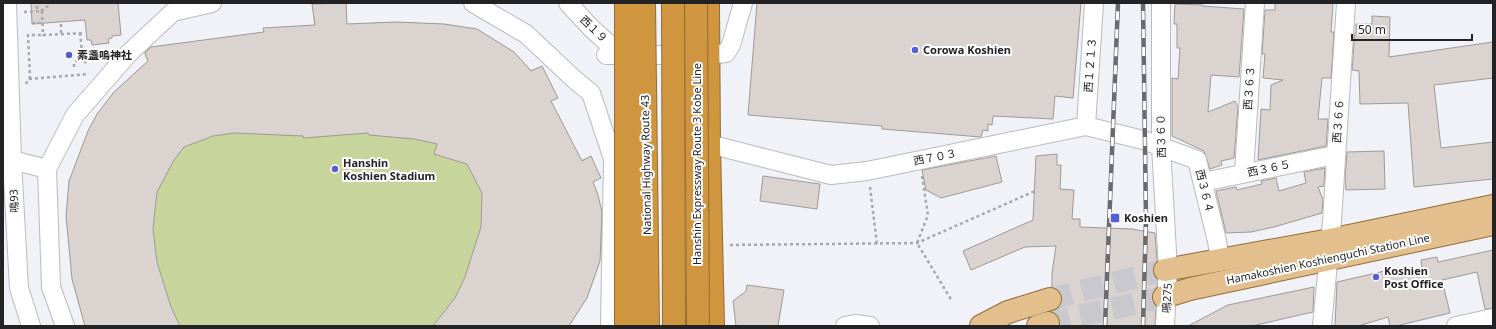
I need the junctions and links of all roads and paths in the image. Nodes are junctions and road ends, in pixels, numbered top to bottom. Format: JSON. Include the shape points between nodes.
{"nodes":[{"id":1,"x":7,"y":3,"type":"edge"},
{"id":2,"x":212,"y":3,"type":"edge"},
{"id":3,"x":474,"y":3,"type":"edge"},
{"id":4,"x":568,"y":3,"type":"edge"},
{"id":5,"x":618,"y":3,"type":"edge"},
{"id":6,"x":626,"y":3,"type":"edge"},
{"id":7,"x":644,"y":3,"type":"edge"},
{"id":8,"x":672,"y":3,"type":"edge"},
{"id":9,"x":696,"y":3,"type":"edge"},
{"id":10,"x":708,"y":3,"type":"edge"},
{"id":11,"x":743,"y":3,"type":"edge"},
{"id":12,"x":1094,"y":3,"type":"edge"},
{"id":13,"x":1161,"y":3,"type":"edge"},
{"id":14,"x":1255,"y":3,"type":"edge"},
{"id":15,"x":1346,"y":3,"type":"edge"},
{"id":16,"x":37,"y":6,"type":"dead end"},
{"id":17,"x":48,"y":6,"type":"dead end"},
{"id":18,"x":26,"y":12,"type":"dead end"},
{"id":19,"x":37,"y":12,"type":"junction"},
{"id":20,"x":41,"y":12,"type":"junction"},
{"id":21,"x":32,"y":23,"type":"dead end"},
{"id":22,"x":43,"y":23,"type":"junction"},
{"id":23,"x":61,"y":24,"type":"dead end"},
{"id":24,"x":80,"y":33,"type":"junction"},
{"id":25,"x":85,"y":33,"type":"dead end"},
{"id":26,"x":61,"y":34,"type":"junction"},
{"id":27,"x":44,"y":35,"type":"junction"},
{"id":28,"x":98,"y":54,"type":"dead end"},
{"id":29,"x":613,"y":54,"type":"junction"},
{"id":30,"x":708,"y":55,"type":"junction"},
{"id":31,"x":82,"y":56,"type":"junction"},
{"id":32,"x":87,"y":62,"type":"dead end"},
{"id":33,"x":74,"y":67,"type":"dead end"},
{"id":34,"x":112,"y":72,"type":"junction"},
{"id":35,"x":1086,"y":126,"type":"junction"},
{"id":36,"x":709,"y":144,"type":"junction"},
{"id":37,"x":1160,"y":146,"type":"junction"},
{"id":38,"x":1335,"y":154,"type":"junction"},
{"id":39,"x":919,"y":160,"type":"junction"},
{"id":40,"x":8,"y":161,"type":"edge"},
{"id":41,"x":47,"y":169,"type":"junction"},
{"id":42,"x":867,"y":171,"type":"junction"},
{"id":43,"x":1244,"y":173,"type":"junction"},
{"id":44,"x":1203,"y":182,"type":"junction"},
{"id":45,"x":1034,"y":191,"type":"dead end"},
{"id":46,"x":1493,"y":206,"type":"edge"},
{"id":47,"x":1493,"y":224,"type":"edge"},
{"id":48,"x":917,"y":243,"type":"junction"},
{"id":49,"x":878,"y":244,"type":"junction"},
{"id":50,"x":724,"y":245,"type":"dead end"},
{"id":51,"x":1329,"y":250,"type":"junction"},
{"id":52,"x":1220,"y":261,"type":"junction"},
{"id":53,"x":1167,"y":270,"type":"junction"},
{"id":54,"x":1165,"y":296,"type":"junction"},
{"id":55,"x":1050,"y":299,"type":"tunnel mouth"},
{"id":56,"x":952,"y":301,"type":"dead end"},
{"id":57,"x":1493,"y":318,"type":"edge"},
{"id":58,"x":31,"y":326,"type":"edge"},
{"id":59,"x":65,"y":326,"type":"edge"},
{"id":60,"x":610,"y":326,"type":"edge"},
{"id":61,"x":622,"y":326,"type":"edge"},
{"id":62,"x":626,"y":326,"type":"edge"},
{"id":63,"x":648,"y":326,"type":"edge"},
{"id":64,"x":674,"y":326,"type":"edge"},
{"id":65,"x":698,"y":326,"type":"edge"},
{"id":66,"x":713,"y":326,"type":"edge"},
{"id":67,"x":845,"y":326,"type":"edge"},
{"id":68,"x":870,"y":326,"type":"edge"},
{"id":69,"x":981,"y":326,"type":"edge"},
{"id":70,"x":1165,"y":326,"type":"edge"},
{"id":71,"x":1322,"y":326,"type":"edge"},
{"id":72,"x":1456,"y":326,"type":"edge"}],
"edges":[{"from":1,"to":40,"type":"street","name":"鳴93"},
{"from":2,"to":34,"type":"street","via":[[173,12],[129,52]]},
{"from":3,"to":60,"type":"street","via":[[526,34],[591,93],[613,159]]},
{"from":4,"to":29,"type":"street","name":"西１９"},
{"from":5,"to":29,"type":"highway"},
{"from":6,"to":62,"type":"highway","bridge":true},
{"from":7,"to":63,"type":"highway","name":"National Highway Route 43","bridge":true},
{"from":8,"to":64,"type":"highway","bridge":true},
{"from":9,"to":65,"type":"highway","name":"Hanshin Expressway Route 3 Kobe Line","bridge":true},
{"from":10,"to":30,"type":"highway"},
{"from":11,"to":30,"type":"street","via":[[731,45],[726,53]]},
{"from":12,"to":35,"type":"street","name":"西１２１３"},
{"from":13,"to":37,"type":"street","name":"西３６０"},
{"from":14,"to":43,"type":"street","name":"西３６３"},
{"from":15,"to":38,"type":"street","name":"西３６６"},
{"from":16,"to":19,"type":"path"},
{"from":17,"to":20,"type":"path"},
{"from":18,"to":19,"type":"path"},
{"from":19,"to":20,"type":"path"},
{"from":20,"to":22,"type":"path"},
{"from":21,"to":22,"type":"path"},
{"from":22,"to":27,"type":"path"},
{"from":23,"to":26,"type":"path"},
{"from":24,"to":25,"type":"path"},
{"from":24,"to":26,"type":"path"},
{"from":24,"to":31,"type":"path","via":[[84,51]]},
{"from":26,"to":27,"type":"path"},
{"from":27,"to":34,"type":"path","via":[[28,35],[29,79]]},
{"from":28,"to":31,"type":"path"},
{"from":29,"to":30,"type":"street"},
{"from":29,"to":61,"type":"highway","via":[[624,99]]},
{"from":30,"to":36,"type":"highway"},
{"from":31,"to":32,"type":"path","via":[[83,62]]},
{"from":31,"to":33,"type":"path","via":[[74,63]]},
{"from":34,"to":41,"type":"street","via":[[75,115]]},
{"from":35,"to":37,"type":"street","name":"西７０３"},
{"from":35,"to":39,"type":"street","name":"西７０３"},
{"from":36,"to":42,"type":"street","name":"西７０３","via":[[831,174]]},
{"from":36,"to":66,"type":"highway"},
{"from":37,"to":44,"type":"street","name":"西３６４","via":[[1197,160]]},
{"from":37,"to":53,"type":"street","name":"西３６０"},
{"from":38,"to":43,"type":"street","name":"西３６５"},
{"from":38,"to":51,"type":"street","name":"西３６６"},
{"from":39,"to":42,"type":"street","name":"西７０３"},
{"from":39,"to":48,"type":"path","via":[[928,215]]},
{"from":40,"to":41,"type":"street"},
{"from":40,"to":58,"type":"street","name":"鳴93","via":[[19,288]]},
{"from":41,"to":59,"type":"street","via":[[51,287]]},
{"from":42,"to":49,"type":"path"},
{"from":43,"to":44,"type":"street","name":"西３６５"},
{"from":44,"to":52,"type":"street","name":"西３６４"},
{"from":45,"to":48,"type":"path"},
{"from":46,"to":51,"type":"main road","name":"Hamakoshien Koshienguchi Station Line"},
{"from":47,"to":51,"type":"main road","name":"Hamakoshien Koshienguchi Station Line"},
{"from":48,"to":49,"type":"path"},
{"from":48,"to":56,"type":"path"},
{"from":49,"to":50,"type":"path"},
{"from":51,"to":52,"type":"main road","name":"Hamakoshien Koshienguchi Station Line"},
{"from":51,"to":54,"type":"main road","name":"Hamakoshien Koshienguchi Station Line"},
{"from":51,"to":71,"type":"street","name":"西３６６"},
{"from":52,"to":53,"type":"main road","name":"Hamakoshien Koshienguchi Station Line"},
{"from":53,"to":54,"type":"street","name":"鳴275"},
{"from":54,"to":70,"type":"street","name":"鳴275"},
{"from":55,"to":69,"type":"main road","via":[[1008,312]]},
{"from":57,"to":72,"type":"street"},
{"from":67,"to":68,"type":"street"}]}
